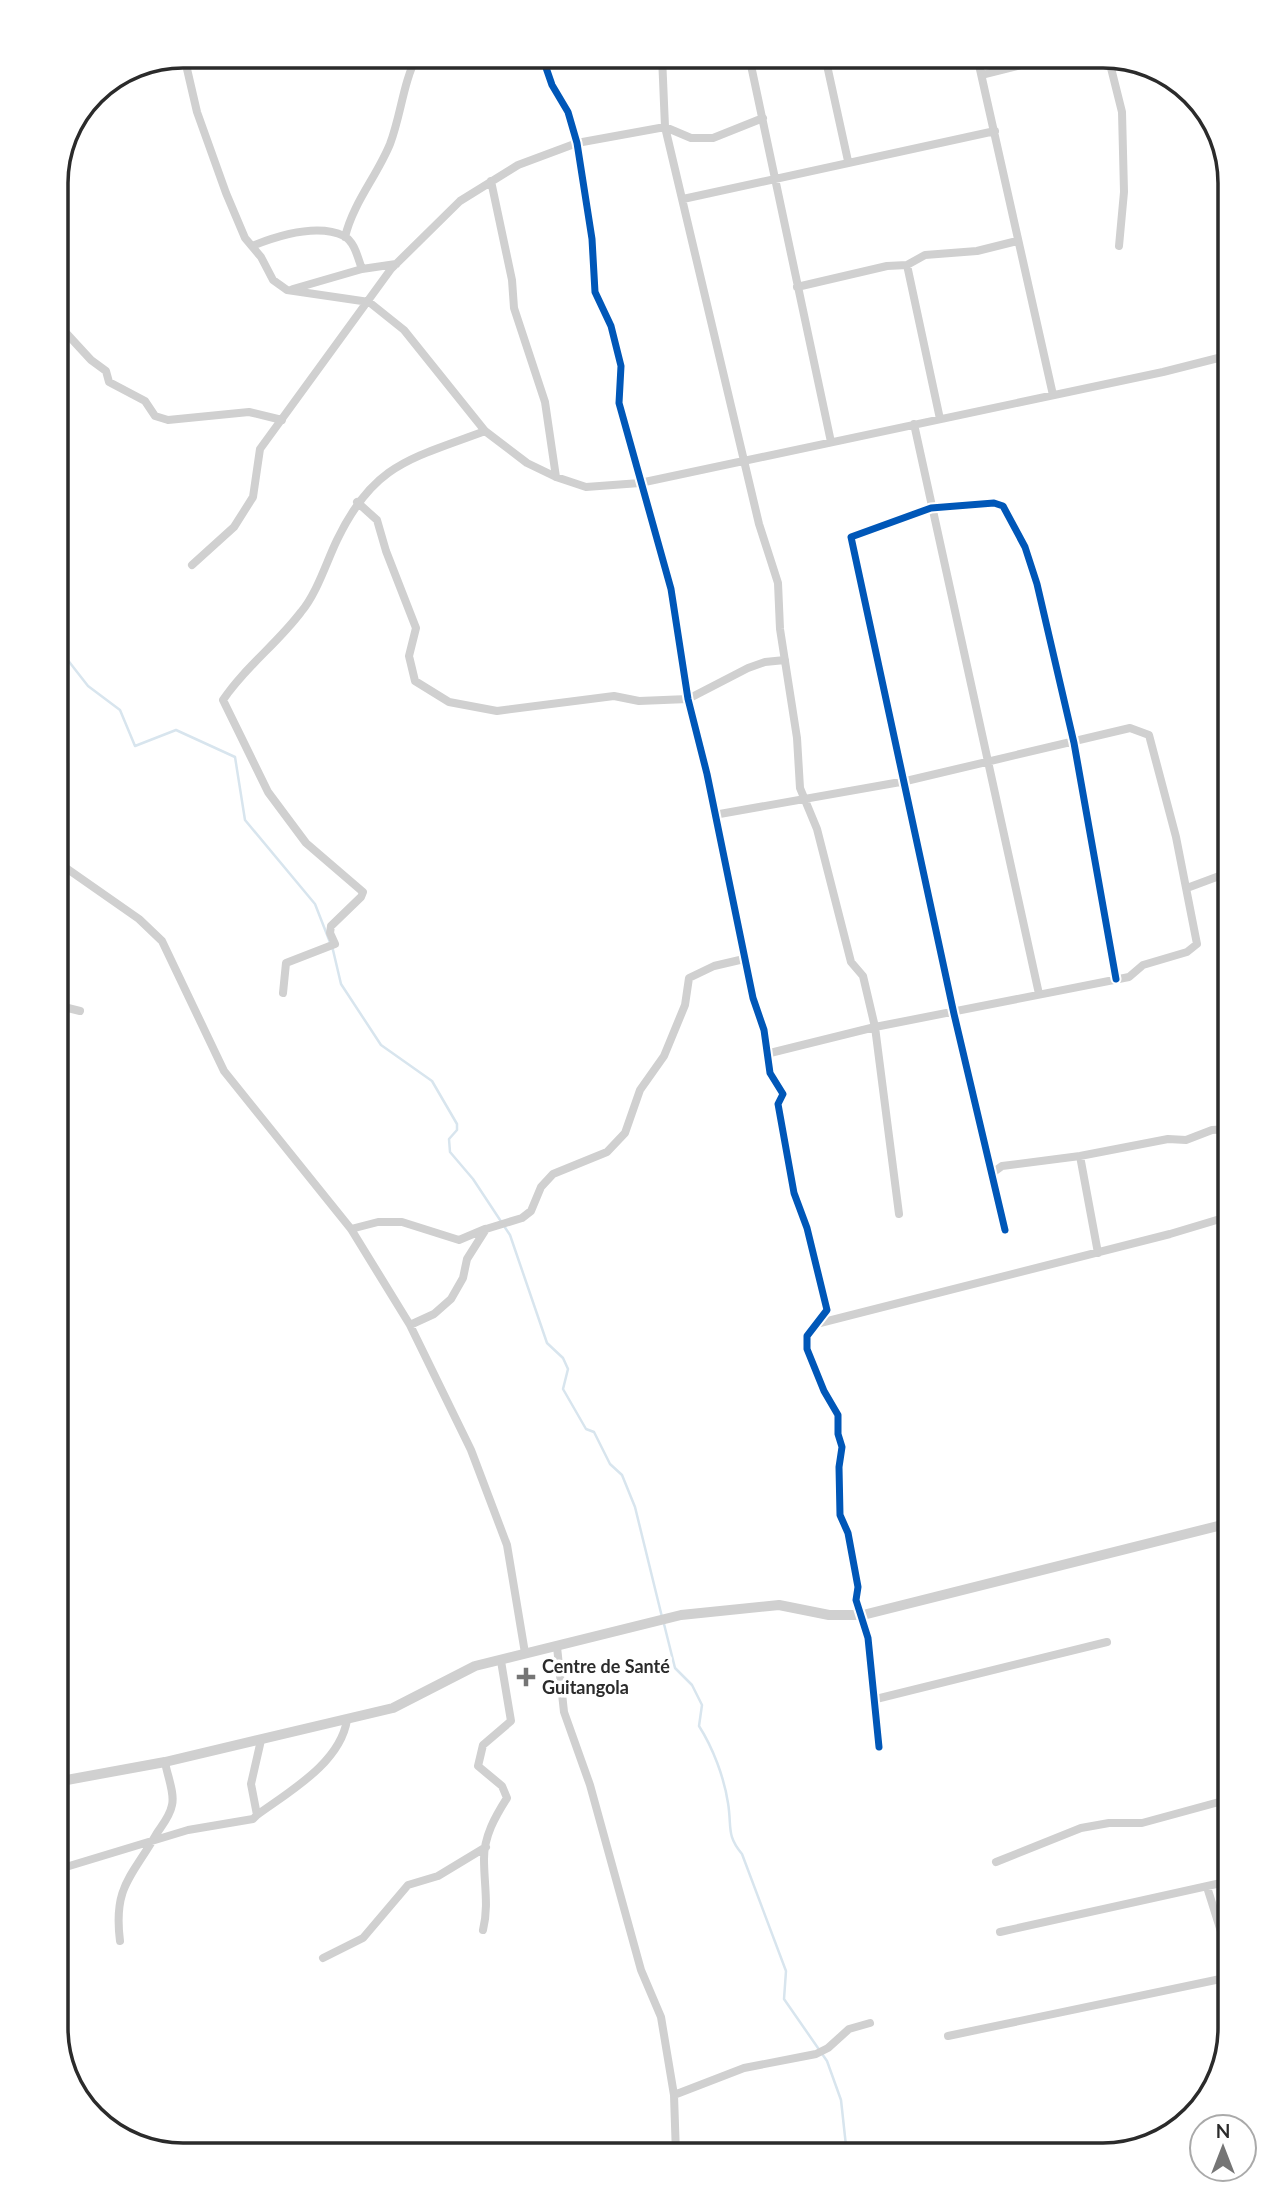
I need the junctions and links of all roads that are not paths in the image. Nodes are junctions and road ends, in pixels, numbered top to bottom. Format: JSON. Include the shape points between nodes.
{"nodes":[{"id":1,"x":187,"y":68,"type":"edge"},
{"id":2,"x":411,"y":68,"type":"edge"},
{"id":3,"x":546,"y":68,"type":"edge"},
{"id":4,"x":663,"y":68,"type":"edge"},
{"id":5,"x":752,"y":68,"type":"edge"},
{"id":6,"x":828,"y":68,"type":"edge"},
{"id":7,"x":980,"y":68,"type":"edge"},
{"id":8,"x":1009,"y":68,"type":"edge"},
{"id":9,"x":1111,"y":68,"type":"edge"},
{"id":10,"x":982,"y":75,"type":"junction"},
{"id":11,"x":763,"y":118,"type":"junction"},
{"id":12,"x":665,"y":127,"type":"junction"},
{"id":13,"x":995,"y":131,"type":"junction"},
{"id":14,"x":576,"y":143,"type":"junction"},
{"id":15,"x":848,"y":161,"type":"junction"},
{"id":16,"x":776,"y":177,"type":"junction"},
{"id":17,"x":491,"y":181,"type":"junction"},
{"id":18,"x":683,"y":199,"type":"junction"},
{"id":19,"x":345,"y":237,"type":"junction"},
{"id":20,"x":1017,"y":242,"type":"junction"},
{"id":21,"x":252,"y":246,"type":"junction"},
{"id":22,"x":1119,"y":246,"type":"dead end"},
{"id":23,"x":396,"y":264,"type":"junction"},
{"id":24,"x":907,"y":265,"type":"junction"},
{"id":25,"x":362,"y":269,"type":"junction"},
{"id":26,"x":797,"y":287,"type":"junction"},
{"id":27,"x":287,"y":290,"type":"junction"},
{"id":28,"x":369,"y":302,"type":"junction"},
{"id":29,"x":68,"y":335,"type":"edge"},
{"id":30,"x":1218,"y":358,"type":"edge"},
{"id":31,"x":1053,"y":395,"type":"junction"},
{"id":32,"x":282,"y":419,"type":"junction"},
{"id":33,"x":940,"y":419,"type":"junction"},
{"id":34,"x":914,"y":424,"type":"junction"},
{"id":35,"x":485,"y":430,"type":"junction"},
{"id":36,"x":831,"y":442,"type":"junction"},
{"id":37,"x":744,"y":460,"type":"junction"},
{"id":38,"x":556,"y":477,"type":"junction"},
{"id":39,"x":640,"y":483,"type":"junction"},
{"id":40,"x":357,"y":502,"type":"junction"},
{"id":41,"x":930,"y":508,"type":"junction"},
{"id":42,"x":192,"y":565,"type":"dead end"},
{"id":43,"x":785,"y":660,"type":"junction"},
{"id":44,"x":688,"y":699,"type":"junction"},
{"id":45,"x":1074,"y":743,"type":"junction"},
{"id":46,"x":988,"y":761,"type":"junction"},
{"id":47,"x":906,"y":781,"type":"junction"},
{"id":48,"x":805,"y":799,"type":"junction"},
{"id":49,"x":714,"y":815,"type":"junction"},
{"id":50,"x":68,"y":869,"type":"edge"},
{"id":51,"x":1218,"y":876,"type":"edge"},
{"id":52,"x":1187,"y":888,"type":"junction"},
{"id":53,"x":744,"y":959,"type":"junction"},
{"id":54,"x":1116,"y":979,"type":"junction"},
{"id":55,"x":283,"y":993,"type":"dead end"},
{"id":56,"x":1039,"y":993,"type":"junction"},
{"id":57,"x":68,"y":1008,"type":"edge"},
{"id":58,"x":80,"y":1011,"type":"dead end"},
{"id":59,"x":954,"y":1014,"type":"junction"},
{"id":60,"x":875,"y":1027,"type":"junction"},
{"id":61,"x":766,"y":1054,"type":"junction"},
{"id":62,"x":1218,"y":1130,"type":"edge"},
{"id":63,"x":1080,"y":1156,"type":"junction"},
{"id":64,"x":991,"y":1174,"type":"junction"},
{"id":65,"x":900,"y":1214,"type":"dead end"},
{"id":66,"x":1218,"y":1219,"type":"edge"},
{"id":67,"x":351,"y":1229,"type":"junction"},
{"id":68,"x":486,"y":1229,"type":"junction"},
{"id":69,"x":1005,"y":1230,"type":"dead end"},
{"id":70,"x":1098,"y":1253,"type":"junction"},
{"id":71,"x":819,"y":1323,"type":"junction"},
{"id":72,"x":410,"y":1325,"type":"junction"},
{"id":73,"x":1218,"y":1526,"type":"edge"},
{"id":74,"x":863,"y":1615,"type":"junction"},
{"id":75,"x":1107,"y":1642,"type":"dead end"},
{"id":76,"x":557,"y":1647,"type":"junction"},
{"id":77,"x":525,"y":1653,"type":"junction"},
{"id":78,"x":501,"y":1661,"type":"junction"},
{"id":79,"x":877,"y":1699,"type":"junction"},
{"id":80,"x":346,"y":1720,"type":"junction"},
{"id":81,"x":261,"y":1740,"type":"junction"},
{"id":82,"x":879,"y":1747,"type":"dead end"},
{"id":83,"x":165,"y":1762,"type":"junction"},
{"id":84,"x":68,"y":1780,"type":"edge"},
{"id":85,"x":1218,"y":1802,"type":"edge"},
{"id":86,"x":257,"y":1815,"type":"junction"},
{"id":87,"x":154,"y":1840,"type":"junction"},
{"id":88,"x":486,"y":1847,"type":"junction"},
{"id":89,"x":996,"y":1862,"type":"dead end"},
{"id":90,"x":68,"y":1866,"type":"edge"},
{"id":91,"x":1218,"y":1884,"type":"edge"},
{"id":92,"x":1207,"y":1887,"type":"junction"},
{"id":93,"x":1218,"y":1922,"type":"edge"},
{"id":94,"x":483,"y":1930,"type":"dead end"},
{"id":95,"x":1000,"y":1932,"type":"dead end"},
{"id":96,"x":120,"y":1941,"type":"dead end"},
{"id":97,"x":323,"y":1958,"type":"dead end"},
{"id":98,"x":1218,"y":1980,"type":"edge"},
{"id":99,"x":870,"y":2023,"type":"dead end"},
{"id":100,"x":948,"y":2036,"type":"dead end"},
{"id":101,"x":674,"y":2095,"type":"junction"},
{"id":102,"x":676,"y":2143,"type":"edge"}],
"edges":[{"from":1,"to":21,"type":"street","via":[[206,142]]},
{"from":2,"to":19,"type":"street","via":[[389,146],[353,212]]},
{"from":3,"to":14,"type":"street","via":[[568,112]]},
{"from":4,"to":12,"type":"street"},
{"from":5,"to":11,"type":"street"},
{"from":6,"to":15,"type":"street"},
{"from":7,"to":10,"type":"street"},
{"from":8,"to":10,"type":"street"},
{"from":9,"to":22,"type":"street","via":[[1122,112],[1124,192]]},
{"from":10,"to":13,"type":"street"},
{"from":11,"to":12,"type":"street","via":[[713,138],[691,138]]},
{"from":11,"to":16,"type":"street"},
{"from":12,"to":14,"type":"street"},
{"from":12,"to":18,"type":"street"},
{"from":13,"to":15,"type":"street"},
{"from":13,"to":20,"type":"street"},
{"from":14,"to":17,"type":"street"},
{"from":14,"to":39,"type":"street","via":[[592,239],[595,292],[621,366],[619,403]]},
{"from":15,"to":16,"type":"street"},
{"from":16,"to":18,"type":"street"},
{"from":16,"to":26,"type":"street"},
{"from":17,"to":23,"type":"street","via":[[460,201]]},
{"from":17,"to":38,"type":"street","via":[[514,308],[545,402]]},
{"from":18,"to":37,"type":"street"},
{"from":19,"to":21,"type":"street","via":[[312,232]]},
{"from":19,"to":25,"type":"street"},
{"from":20,"to":24,"type":"street","via":[[925,255]]},
{"from":20,"to":31,"type":"street"},
{"from":21,"to":27,"type":"street","via":[[273,280]]},
{"from":23,"to":25,"type":"street"},
{"from":23,"to":28,"type":"street"},
{"from":24,"to":26,"type":"street"},
{"from":24,"to":33,"type":"street"},
{"from":25,"to":27,"type":"street"},
{"from":26,"to":36,"type":"street"},
{"from":27,"to":28,"type":"street"},
{"from":28,"to":32,"type":"street"},
{"from":28,"to":35,"type":"street","via":[[404,330]]},
{"from":29,"to":32,"type":"street","via":[[106,371],[109,382],[145,401],[155,416],[168,420],[249,412]]},
{"from":30,"to":31,"type":"street"},
{"from":31,"to":33,"type":"street"},
{"from":32,"to":42,"type":"street","via":[[260,449],[253,497],[234,527]]},
{"from":33,"to":34,"type":"street"},
{"from":34,"to":36,"type":"street"},
{"from":34,"to":41,"type":"street"},
{"from":35,"to":38,"type":"street","via":[[509,451]]},
{"from":35,"to":40,"type":"street","via":[[400,463]]},
{"from":36,"to":37,"type":"street"},
{"from":37,"to":39,"type":"street"},
{"from":37,"to":43,"type":"street","via":[[778,583]]},
{"from":38,"to":39,"type":"street","via":[[586,487]]},
{"from":39,"to":44,"type":"street","via":[[671,589]]},
{"from":40,"to":44,"type":"street","via":[[377,520],[416,628],[409,656],[415,681],[449,702],[497,711],[614,696],[639,701]]},
{"from":40,"to":55,"type":"street","via":[[303,611],[223,700],[268,792],[306,844],[363,891],[331,926],[331,945],[286,963]]},
{"from":41,"to":45,"type":"street","via":[[1003,506],[1034,572]]},
{"from":41,"to":46,"type":"street"},
{"from":41,"to":47,"type":"street","via":[[851,537]]},
{"from":43,"to":44,"type":"street","via":[[748,668]]},
{"from":43,"to":48,"type":"street"},
{"from":44,"to":49,"type":"street"},
{"from":45,"to":46,"type":"street"},
{"from":45,"to":52,"type":"street","via":[[1130,729],[1149,735]]},
{"from":45,"to":54,"type":"street"},
{"from":46,"to":47,"type":"street"},
{"from":46,"to":56,"type":"street"},
{"from":47,"to":48,"type":"street"},
{"from":47,"to":59,"type":"street"},
{"from":48,"to":49,"type":"street"},
{"from":48,"to":60,"type":"street","via":[[817,829],[850,962],[863,976]]},
{"from":49,"to":53,"type":"street"},
{"from":50,"to":67,"type":"street","via":[[162,941],[224,1071]]},
{"from":51,"to":52,"type":"street"},
{"from":52,"to":54,"type":"street","via":[[1194,948],[1159,958],[1129,977]]},
{"from":53,"to":61,"type":"street"},
{"from":53,"to":68,"type":"street","via":[[689,978],[685,1005],[664,1056],[640,1090],[625,1133],[607,1152],[553,1174],[523,1218]]},
{"from":54,"to":56,"type":"street"},
{"from":56,"to":59,"type":"street"},
{"from":57,"to":58,"type":"street"},
{"from":59,"to":60,"type":"street"},
{"from":59,"to":64,"type":"street"},
{"from":60,"to":61,"type":"street"},
{"from":60,"to":65,"type":"street"},
{"from":61,"to":71,"type":"street","via":[[770,1073],[783,1094],[778,1104],[794,1193],[827,1310]]},
{"from":62,"to":63,"type":"street","via":[[1186,1140],[1168,1139]]},
{"from":63,"to":64,"type":"street","via":[[1002,1166]]},
{"from":63,"to":70,"type":"street"},
{"from":64,"to":69,"type":"street"},
{"from":66,"to":70,"type":"street"},
{"from":67,"to":68,"type":"street","via":[[378,1222],[402,1223],[459,1240]]},
{"from":67,"to":72,"type":"street"},
{"from":68,"to":72,"type":"street","via":[[467,1259],[452,1299]]},
{"from":70,"to":71,"type":"street"},
{"from":71,"to":74,"type":"street","via":[[807,1336],[807,1349],[838,1415],[840,1515],[848,1533],[858,1587],[856,1601]]},
{"from":72,"to":77,"type":"street","via":[[471,1450],[507,1545]]},
{"from":73,"to":74,"type":"street"},
{"from":74,"to":76,"type":"street","via":[[829,1615],[769,1605],[681,1615]]},
{"from":74,"to":79,"type":"street"},
{"from":75,"to":79,"type":"street"},
{"from":76,"to":77,"type":"street"},
{"from":76,"to":101,"type":"street","via":[[564,1712],[590,1786],[641,1970],[661,2017]]},
{"from":77,"to":78,"type":"street"},
{"from":78,"to":80,"type":"street","via":[[475,1666],[393,1708]]},
{"from":78,"to":88,"type":"street","via":[[511,1721],[483,1745],[478,1766],[502,1786],[507,1798],[491,1822]]},
{"from":79,"to":82,"type":"street"},
{"from":80,"to":81,"type":"street"},
{"from":80,"to":86,"type":"street","via":[[344,1739],[311,1775]]},
{"from":81,"to":83,"type":"street"},
{"from":81,"to":86,"type":"street","via":[[251,1784]]},
{"from":83,"to":84,"type":"street"},
{"from":83,"to":87,"type":"street","via":[[173,1803]]},
{"from":85,"to":89,"type":"street","via":[[1142,1823],[1081,1828]]},
{"from":86,"to":87,"type":"street"},
{"from":87,"to":90,"type":"street"},
{"from":87,"to":96,"type":"street","via":[[119,1895]]},
{"from":88,"to":94,"type":"street"},
{"from":88,"to":97,"type":"street","via":[[438,1876],[408,1885],[363,1938]]},
{"from":91,"to":92,"type":"street"},
{"from":92,"to":93,"type":"street"},
{"from":92,"to":95,"type":"street"},
{"from":98,"to":100,"type":"street"},
{"from":99,"to":101,"type":"street","via":[[849,2029],[816,2054],[744,2068]]},
{"from":101,"to":102,"type":"street"}]}
